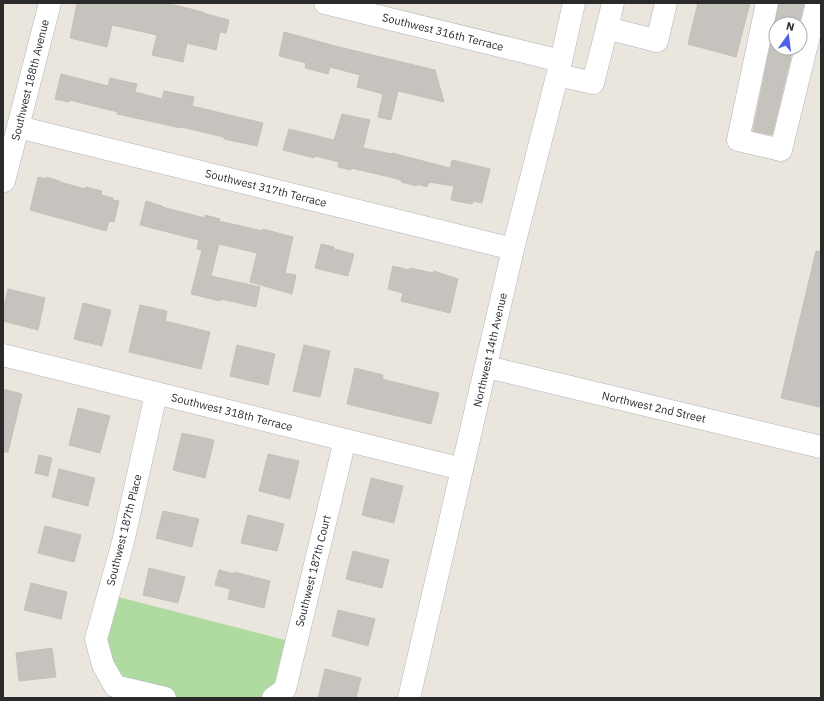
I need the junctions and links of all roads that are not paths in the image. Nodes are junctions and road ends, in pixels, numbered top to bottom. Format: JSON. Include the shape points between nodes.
{"nodes":[{"id":1,"x":50,"y":3,"type":"edge"},
{"id":2,"x":325,"y":3,"type":"edge"},
{"id":3,"x":574,"y":3,"type":"edge"},
{"id":4,"x":613,"y":3,"type":"edge"},
{"id":5,"x":666,"y":3,"type":"edge"},
{"id":6,"x":767,"y":3,"type":"edge"},
{"id":7,"x":817,"y":3,"type":"edge"},
{"id":8,"x":607,"y":28,"type":"junction"},
{"id":9,"x":560,"y":68,"type":"junction"},
{"id":10,"x":18,"y":127,"type":"junction"},
{"id":11,"x":4,"y":180,"type":"dead end"},
{"id":12,"x":513,"y":249,"type":"junction"},
{"id":13,"x":3,"y":355,"type":"edge"},
{"id":14,"x":487,"y":368,"type":"junction"},
{"id":15,"x":156,"y":394,"type":"junction"},
{"id":16,"x":345,"y":440,"type":"junction"},
{"id":17,"x":821,"y":447,"type":"edge"},
{"id":18,"x":462,"y":469,"type":"junction"},
{"id":19,"x":165,"y":698,"type":"edge"},
{"id":20,"x":274,"y":698,"type":"edge"},
{"id":21,"x":410,"y":698,"type":"edge"}],
"edges":[{"from":1,"to":10,"type":"street","name":"Southwest 188th Avenue"},
{"from":2,"to":9,"type":"street","name":"Southwest 316th Terrace"},
{"from":3,"to":9,"type":"street","name":"Northwest 14th Avenue"},
{"from":4,"to":8,"type":"street"},
{"from":5,"to":8,"type":"street","via":[[657,41]]},
{"from":6,"to":7,"type":"street","via":[[738,140],[781,150]]},
{"from":8,"to":9,"type":"street","name":"Southwest 316th Terrace","via":[[594,83]]},
{"from":9,"to":12,"type":"street","name":"Northwest 14th Avenue"},
{"from":10,"to":11,"type":"street","name":"Southwest 188th Avenue"},
{"from":10,"to":12,"type":"street","name":"Southwest 317th Terrace"},
{"from":12,"to":14,"type":"street","name":"Northwest 14th Avenue"},
{"from":13,"to":15,"type":"street","name":"Southwest 318th Terrace"},
{"from":14,"to":17,"type":"street","name":"Northwest 2nd Street"},
{"from":14,"to":18,"type":"street","name":"Northwest 14th Avenue"},
{"from":15,"to":16,"type":"street","name":"Southwest 318th Terrace"},
{"from":15,"to":19,"type":"street","name":"Southwest 187th Place","via":[[123,542],[96,639],[103,665],[115,686]]},
{"from":16,"to":18,"type":"street","name":"Southwest 318th Terrace"},
{"from":16,"to":20,"type":"street","name":"Southwest 187th Court","via":[[285,689]]},
{"from":18,"to":21,"type":"street","name":"Northwest 14th Avenue"}]}
